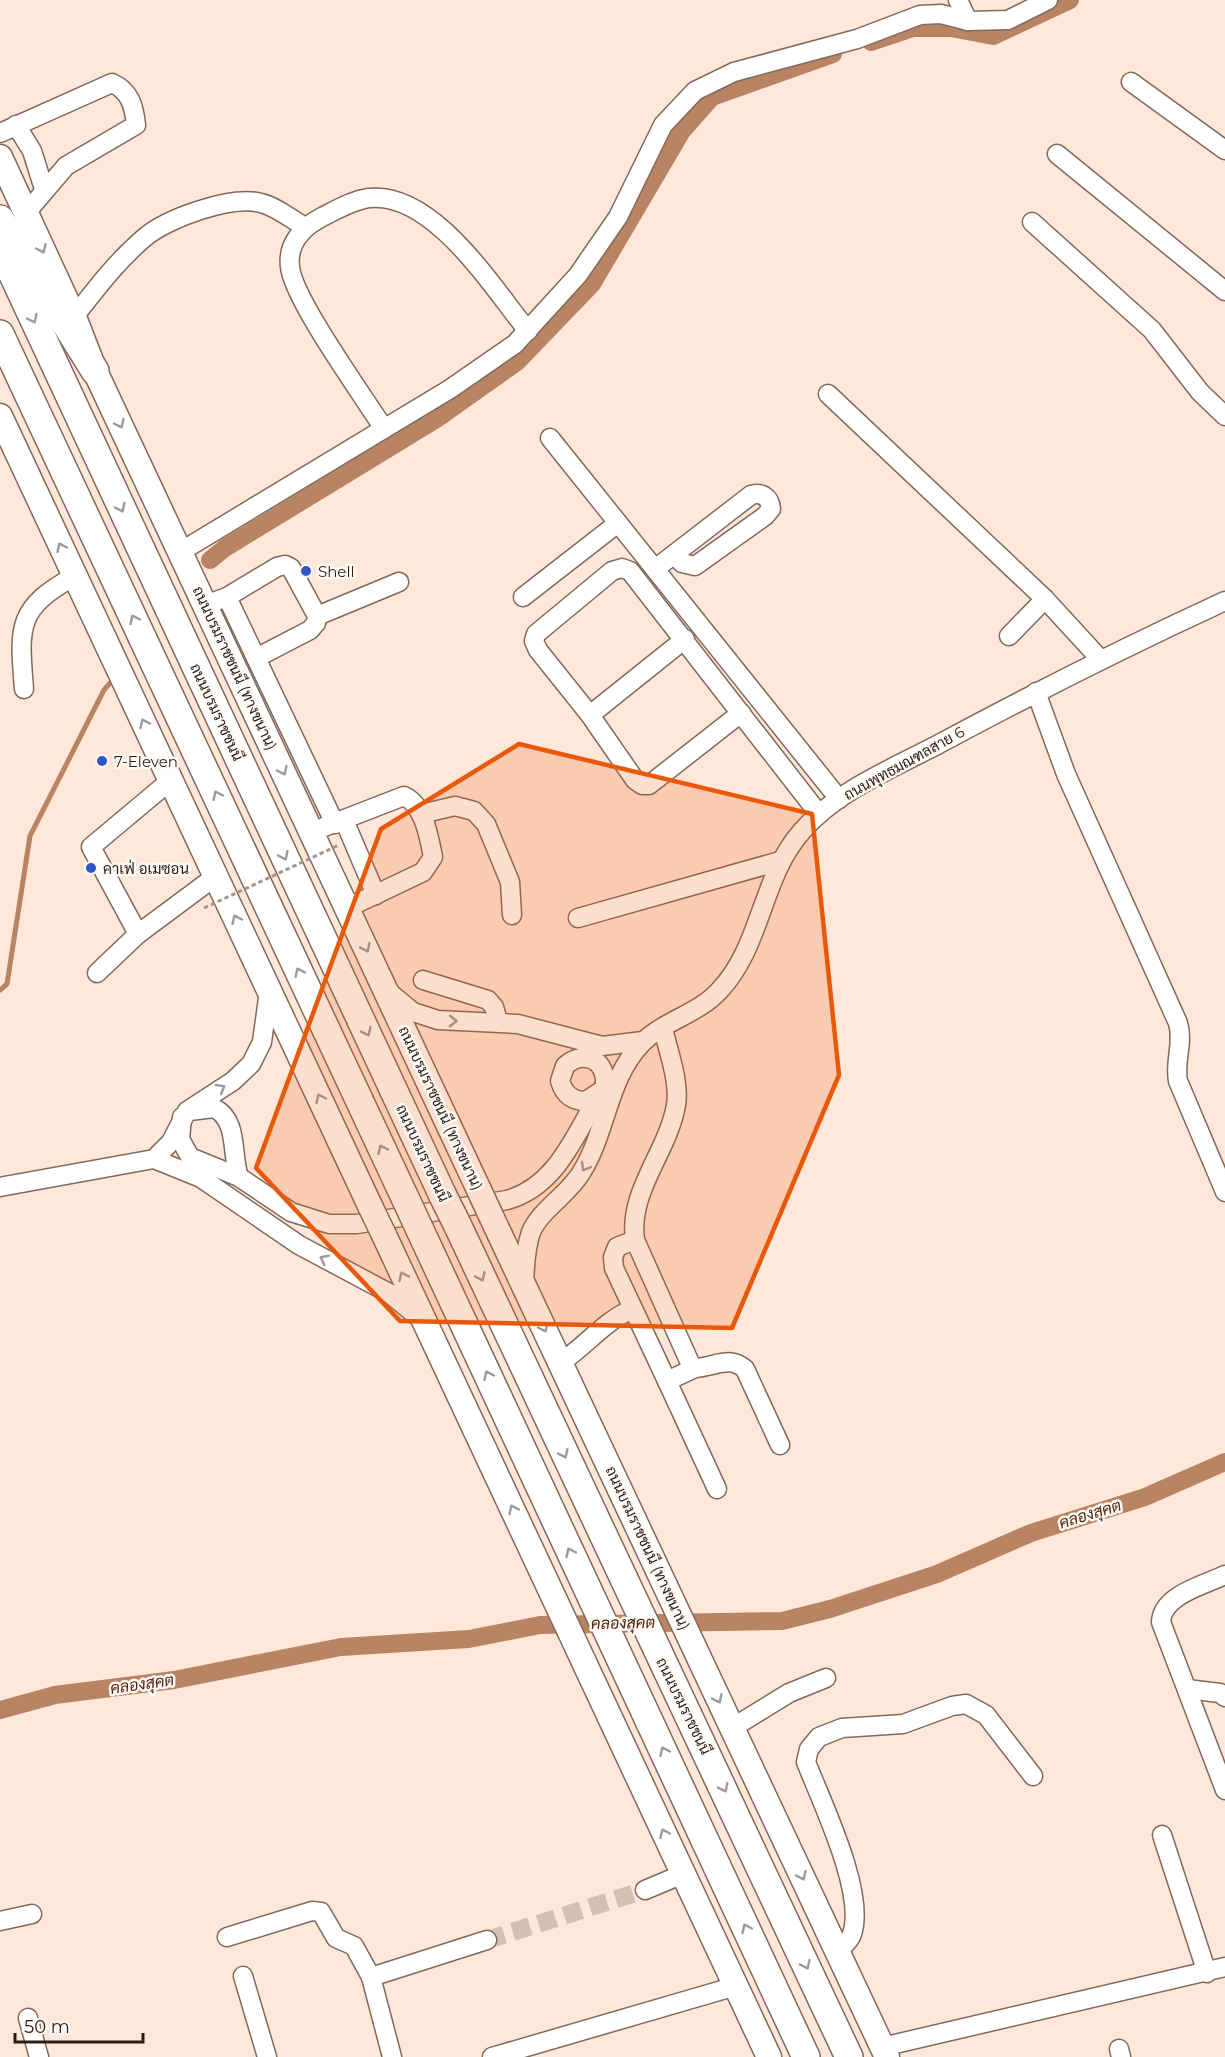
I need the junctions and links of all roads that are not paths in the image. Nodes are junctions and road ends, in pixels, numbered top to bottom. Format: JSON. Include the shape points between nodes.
{"nodes":[{"id":1,"x":958,"y":0,"type":"edge"},
{"id":2,"x":1048,"y":0,"type":"edge"},
{"id":3,"x":968,"y":21,"type":"junction"},
{"id":4,"x":1131,"y":82,"type":"dead end"},
{"id":5,"x":8,"y":129,"type":"edge"},
{"id":6,"x":1225,"y":150,"type":"edge"},
{"id":7,"x":1056,"y":154,"type":"dead end"},
{"id":8,"x":0,"y":158,"type":"edge"},
{"id":9,"x":44,"y":189,"type":"junction"},
{"id":10,"x":13,"y":216,"type":"edge"},
{"id":11,"x":1032,"y":222,"type":"dead end"},
{"id":12,"x":305,"y":227,"type":"junction"},
{"id":13,"x":0,"y":247,"type":"edge"},
{"id":14,"x":1225,"y":291,"type":"edge"},
{"id":15,"x":74,"y":317,"type":"junction"},
{"id":16,"x":528,"y":331,"type":"junction"},
{"id":17,"x":0,"y":334,"type":"edge"},
{"id":18,"x":0,"y":365,"type":"edge"},
{"id":19,"x":95,"y":371,"type":"junction"},
{"id":20,"x":828,"y":394,"type":"dead end"},
{"id":21,"x":0,"y":416,"type":"edge"},
{"id":22,"x":1225,"y":416,"type":"edge"},
{"id":23,"x":384,"y":429,"type":"junction"},
{"id":24,"x":550,"y":438,"type":"dead end"},
{"id":25,"x":75,"y":492,"type":"junction"},
{"id":26,"x":618,"y":523,"type":"junction"},
{"id":27,"x":180,"y":552,"type":"junction"},
{"id":28,"x":675,"y":554,"type":"junction"},
{"id":29,"x":655,"y":569,"type":"junction"},
{"id":30,"x":75,"y":576,"type":"junction"},
{"id":31,"x":399,"y":582,"type":"dead end"},
{"id":32,"x":524,"y":597,"type":"dead end"},
{"id":33,"x":1045,"y":599,"type":"junction"},
{"id":34,"x":216,"y":601,"type":"junction"},
{"id":35,"x":1225,"y":601,"type":"edge"},
{"id":36,"x":317,"y":616,"type":"junction"},
{"id":37,"x":1009,"y":636,"type":"dead end"},
{"id":38,"x":685,"y":639,"type":"junction"},
{"id":39,"x":256,"y":658,"type":"junction"},
{"id":40,"x":1101,"y":660,"type":"junction"},
{"id":41,"x":24,"y":689,"type":"dead end"},
{"id":42,"x":1036,"y":692,"type":"junction"},
{"id":43,"x":741,"y":714,"type":"junction"},
{"id":44,"x":590,"y":715,"type":"junction"},
{"id":45,"x":171,"y":780,"type":"junction"},
{"id":46,"x":839,"y":799,"type":"junction"},
{"id":47,"x":421,"y":814,"type":"junction"},
{"id":48,"x":819,"y":814,"type":"junction"},
{"id":49,"x":339,"y":822,"type":"junction"},
{"id":50,"x":311,"y":831,"type":"junction"},
{"id":51,"x":780,"y":861,"type":"junction"},
{"id":52,"x":216,"y":876,"type":"junction"},
{"id":53,"x":376,"y":895,"type":"junction"},
{"id":54,"x":347,"y":908,"type":"junction"},
{"id":55,"x":512,"y":915,"type":"dead end"},
{"id":56,"x":578,"y":918,"type":"dead end"},
{"id":57,"x":138,"y":934,"type":"junction"},
{"id":58,"x":97,"y":973,"type":"dead end"},
{"id":59,"x":423,"y":980,"type":"dead end"},
{"id":60,"x":384,"y":988,"type":"junction"},
{"id":61,"x":269,"y":991,"type":"junction"},
{"id":62,"x":498,"y":1021,"type":"junction"},
{"id":63,"x":663,"y":1028,"type":"junction"},
{"id":64,"x":563,"y":1037,"type":"junction"},
{"id":65,"x":643,"y":1041,"type":"junction"},
{"id":66,"x":585,"y":1057,"type":"junction"},
{"id":67,"x":624,"y":1065,"type":"junction"},
{"id":68,"x":601,"y":1092,"type":"junction"},
{"id":69,"x":182,"y":1120,"type":"junction"},
{"id":70,"x":600,"y":1135,"type":"junction"},
{"id":71,"x":154,"y":1159,"type":"junction"},
{"id":72,"x":239,"y":1177,"type":"junction"},
{"id":73,"x":201,"y":1178,"type":"junction"},
{"id":74,"x":0,"y":1187,"type":"edge"},
{"id":75,"x":1225,"y":1192,"type":"edge"},
{"id":76,"x":635,"y":1240,"type":"junction"},
{"id":77,"x":524,"y":1287,"type":"junction"},
{"id":78,"x":633,"y":1310,"type":"junction"},
{"id":79,"x":426,"y":1324,"type":"junction"},
{"id":80,"x":560,"y":1363,"type":"junction"},
{"id":81,"x":696,"y":1368,"type":"junction"},
{"id":82,"x":667,"y":1382,"type":"junction"},
{"id":83,"x":780,"y":1445,"type":"dead end"},
{"id":84,"x":717,"y":1489,"type":"dead end"},
{"id":85,"x":1225,"y":1575,"type":"edge"},
{"id":86,"x":826,"y":1678,"type":"dead end"},
{"id":87,"x":1187,"y":1689,"type":"junction"},
{"id":88,"x":1225,"y":1697,"type":"edge"},
{"id":89,"x":732,"y":1728,"type":"junction"},
{"id":90,"x":1033,"y":1776,"type":"dead end"},
{"id":91,"x":1225,"y":1790,"type":"edge"},
{"id":92,"x":1162,"y":1835,"type":"dead end"},
{"id":93,"x":683,"y":1874,"type":"junction"},
{"id":94,"x":645,"y":1890,"type":"tunnel mouth"},
{"id":95,"x":32,"y":1914,"type":"dead end"},
{"id":96,"x":0,"y":1922,"type":"edge"},
{"id":97,"x":227,"y":1937,"type":"dead end"},
{"id":98,"x":487,"y":1940,"type":"tunnel mouth"},
{"id":99,"x":837,"y":1952,"type":"junction"},
{"id":100,"x":1225,"y":1967,"type":"edge"},
{"id":101,"x":1207,"y":1973,"type":"junction"},
{"id":102,"x":243,"y":1976,"type":"dead end"},
{"id":103,"x":370,"y":1977,"type":"junction"},
{"id":104,"x":736,"y":1986,"type":"junction"},
{"id":105,"x":28,"y":2018,"type":"dead end"},
{"id":106,"x":884,"y":2052,"type":"edge"},
{"id":107,"x":39,"y":2057,"type":"edge"},
{"id":108,"x":267,"y":2057,"type":"edge"},
{"id":109,"x":392,"y":2057,"type":"edge"},
{"id":110,"x":492,"y":2057,"type":"edge"},
{"id":111,"x":769,"y":2057,"type":"edge"},
{"id":112,"x":806,"y":2057,"type":"edge"},
{"id":113,"x":849,"y":2057,"type":"edge"}],
"edges":[{"from":1,"to":3,"type":"street"},
{"from":2,"to":3,"type":"street","via":[[1008,20]]},
{"from":3,"to":16,"type":"street","via":[[941,14],[920,15],[858,39],[735,72],[695,91],[663,124],[618,217],[578,275]]},
{"from":4,"to":6,"type":"street"},
{"from":5,"to":9,"type":"street","via":[[36,160]]},
{"from":5,"to":9,"type":"street","via":[[112,83],[123,88],[134,107],[136,125],[66,166]]},
{"from":7,"to":14,"type":"street"},
{"from":8,"to":10,"type":"main road","name":"ถนนบรมราชชนนี (ทางขนาน)"},
{"from":9,"to":10,"type":"street"},
{"from":10,"to":15,"type":"main road","name":"ถนนบรมราชชนนี (ทางขนาน)","one_way":true},
{"from":10,"to":19,"type":"highway"},
{"from":11,"to":22,"type":"street","via":[[1152,330],[1200,392]]},
{"from":12,"to":15,"type":"street","via":[[259,202],[222,203],[198,211],[147,235],[122,258]]},
{"from":12,"to":16,"type":"street","via":[[369,198],[398,202],[426,215],[450,236]]},
{"from":12,"to":23,"type":"street","via":[[292,247],[290,269],[317,323]]},
{"from":13,"to":113,"type":"highway","name":"ถนนบรมราชชนนี","one_way":true,"bridge":true},
{"from":15,"to":19,"type":"main road","name":"ถนนบรมราชชนนี (ทางขนาน)"},
{"from":16,"to":23,"type":"street","via":[[483,368]]},
{"from":17,"to":25,"type":"highway"},
{"from":18,"to":25,"type":"highway"},
{"from":19,"to":27,"type":"main road","name":"ถนนบรมราชชนนี (ทางขนาน)","one_way":true},
{"from":20,"to":33,"type":"street"},
{"from":30,"to":21,"type":"main road","one_way":true},
{"from":23,"to":27,"type":"street"},
{"from":24,"to":26,"type":"street"},
{"from":112,"to":25,"type":"highway","one_way":true,"bridge":true},
{"from":26,"to":29,"type":"street"},
{"from":26,"to":32,"type":"street"},
{"from":27,"to":34,"type":"main road","name":"ถนนบรมราชชนนี (ทางขนาน)"},
{"from":28,"to":28,"type":"street","via":[[751,495],[765,496],[770,503],[771,509],[765,516],[695,566],[682,563]]},
{"from":28,"to":29,"type":"street"},
{"from":29,"to":46,"type":"street"},
{"from":30,"to":41,"type":"street","via":[[47,591],[24,624]]},
{"from":45,"to":30,"type":"main road","one_way":true},
{"from":31,"to":36,"type":"street"},
{"from":33,"to":37,"type":"street"},
{"from":33,"to":40,"type":"street"},
{"from":34,"to":36,"type":"street","via":[[285,565],[291,568]]},
{"from":34,"to":39,"type":"street"},
{"from":34,"to":50,"type":"main road","name":"ถนนบรมราชชนนี (ทางขนาน)","one_way":true},
{"from":35,"to":40,"type":"street","name":"ถนนพุทธมณฑลสาย 6"},
{"from":36,"to":39,"type":"street","via":[[310,630]]},
{"from":38,"to":43,"type":"street"},
{"from":38,"to":44,"type":"street"},
{"from":38,"to":44,"type":"street","via":[[630,571],[622,568],[612,572],[536,634],[534,641]]},
{"from":39,"to":49,"type":"street"},
{"from":40,"to":42,"type":"street","name":"ถนนพุทธมณฑลสาย 6"},
{"from":42,"to":46,"type":"street","name":"ถนนพุทธมณฑลสาย 6"},
{"from":42,"to":75,"type":"street","via":[[1066,774],[1178,1023],[1178,1081]]},
{"from":43,"to":44,"type":"street","via":[[649,785],[635,780]]},
{"from":43,"to":48,"type":"street"},
{"from":45,"to":52,"type":"main road"},
{"from":45,"to":57,"type":"street","via":[[91,847]]},
{"from":46,"to":48,"type":"street","name":"ถนนพุทธมณฑลสาย 6"},
{"from":47,"to":49,"type":"street","via":[[411,799],[404,796]]},
{"from":47,"to":53,"type":"street","via":[[433,857],[430,865]]},
{"from":47,"to":55,"type":"street","via":[[454,806],[474,811],[486,824],[510,882]]},
{"from":48,"to":51,"type":"street","name":"ถนนพุทธมณฑลสาย 6"},
{"from":49,"to":50,"type":"street"},
{"from":49,"to":53,"type":"street"},
{"from":50,"to":54,"type":"main road","name":"ถนนบรมราชชนนี (ทางขนาน)"},
{"from":51,"to":56,"type":"street"},
{"from":51,"to":63,"type":"street","name":"ถนนพุทธมณฑลสาย 6","via":[[751,941],[736,969],[719,992]]},
{"from":52,"to":57,"type":"street"},
{"from":61,"to":52,"type":"main road","one_way":true},
{"from":53,"to":54,"type":"street"},
{"from":54,"to":60,"type":"main road","name":"ถนนบรมราชชนนี (ทางขนาน)","one_way":true},
{"from":57,"to":58,"type":"street"},
{"from":59,"to":62,"type":"street","via":[[488,1000]]},
{"from":60,"to":62,"type":"street","name":"ถนนพุทธมณฑลสาย 6","one_way":true,"via":[[402,1005],[424,1017]]},
{"from":60,"to":77,"type":"main road","name":"ถนนบรมราชชนนี (ทางขนาน)","bridge":true},
{"from":69,"to":61,"type":"street","one_way":true,"via":[[251,1064],[262,1042]]},
{"from":79,"to":61,"type":"main road","one_way":true,"bridge":true},
{"from":62,"to":64,"type":"street","name":"ถนนพุทธมณฑลสาย 6"},
{"from":63,"to":65,"type":"street","name":"ถนนพุทธมณฑลสาย 6"},
{"from":63,"to":76,"type":"street","via":[[676,1103],[636,1204]]},
{"from":64,"to":65,"type":"street","name":"ถนนพุทธมณฑลสาย 6","via":[[602,1046]]},
{"from":64,"to":66,"type":"street"},
{"from":65,"to":67,"type":"street","name":"ถนนพุทธมณฑลสาย 6"},
{"from":66,"to":68,"type":"street","via":[[592,1059],[605,1075]]},
{"from":66,"to":68,"type":"street","via":[[570,1060],[565,1066],[562,1088],[579,1101],[593,1099]]},
{"from":67,"to":68,"type":"street"},
{"from":67,"to":70,"type":"street","name":"ถนนพุทธมณฑลสาย 6"},
{"from":68,"to":70,"type":"street"},
{"from":68,"to":72,"type":"street","via":[[551,1174],[527,1193],[507,1200],[357,1224],[329,1224],[291,1212]]},
{"from":69,"to":71,"type":"street","via":[[165,1150]]},
{"from":69,"to":72,"type":"street","via":[[180,1139],[190,1157]]},
{"from":69,"to":72,"type":"street","via":[[214,1108],[225,1116],[232,1132]]},
{"from":69,"to":73,"type":"street","via":[[177,1153]]},
{"from":70,"to":77,"type":"street","name":"ถนนพุทธมณฑลสาย 6","one_way":true,"via":[[581,1174],[532,1229]]},
{"from":71,"to":73,"type":"street"},
{"from":71,"to":74,"type":"street"},
{"from":79,"to":73,"type":"street","one_way":true,"via":[[382,1289],[299,1245]]},
{"from":76,"to":78,"type":"street","via":[[617,1247],[613,1257]]},
{"from":76,"to":81,"type":"street","via":[[690,1363]]},
{"from":77,"to":80,"type":"main road","name":"ถนนบรมราชชนนี (ทางขนาน)","one_way":true},
{"from":78,"to":80,"type":"street","via":[[611,1320],[583,1348]]},
{"from":78,"to":82,"type":"street"},
{"from":93,"to":79,"type":"main road","one_way":true},
{"from":80,"to":89,"type":"main road","name":"ถนนบรมราชชนนี (ทางขนาน)","one_way":true},
{"from":81,"to":82,"type":"street"},
{"from":81,"to":83,"type":"street","via":[[727,1361],[737,1362],[745,1369]]},
{"from":82,"to":84,"type":"street"},
{"from":85,"to":87,"type":"street","via":[[1168,1602],[1161,1611],[1161,1622]]},
{"from":86,"to":89,"type":"street","via":[[789,1693]]},
{"from":87,"to":88,"type":"street"},
{"from":87,"to":91,"type":"street"},
{"from":89,"to":99,"type":"main road","name":"ถนนบรมราชชนนี (ทางขนาน)","one_way":true},
{"from":90,"to":99,"type":"street","via":[[986,1715],[966,1704],[903,1724],[842,1728],[819,1737],[809,1749],[806,1762],[850,1879],[856,1911],[852,1936]]},
{"from":92,"to":101,"type":"street"},
{"from":93,"to":94,"type":"street"},
{"from":93,"to":104,"type":"main road"},
{"from":95,"to":96,"type":"street"},
{"from":97,"to":103,"type":"street","via":[[312,1911],[321,1912],[336,1938],[354,1946]]},
{"from":98,"to":103,"type":"street"},
{"from":99,"to":106,"type":"main road","name":"ถนนบรมราชชนนี (ทางขนาน)"},
{"from":100,"to":101,"type":"street"},
{"from":101,"to":106,"type":"street"},
{"from":102,"to":108,"type":"street"},
{"from":103,"to":109,"type":"street"},
{"from":104,"to":110,"type":"street"},
{"from":104,"to":111,"type":"main road"},
{"from":105,"to":107,"type":"street"}]}
